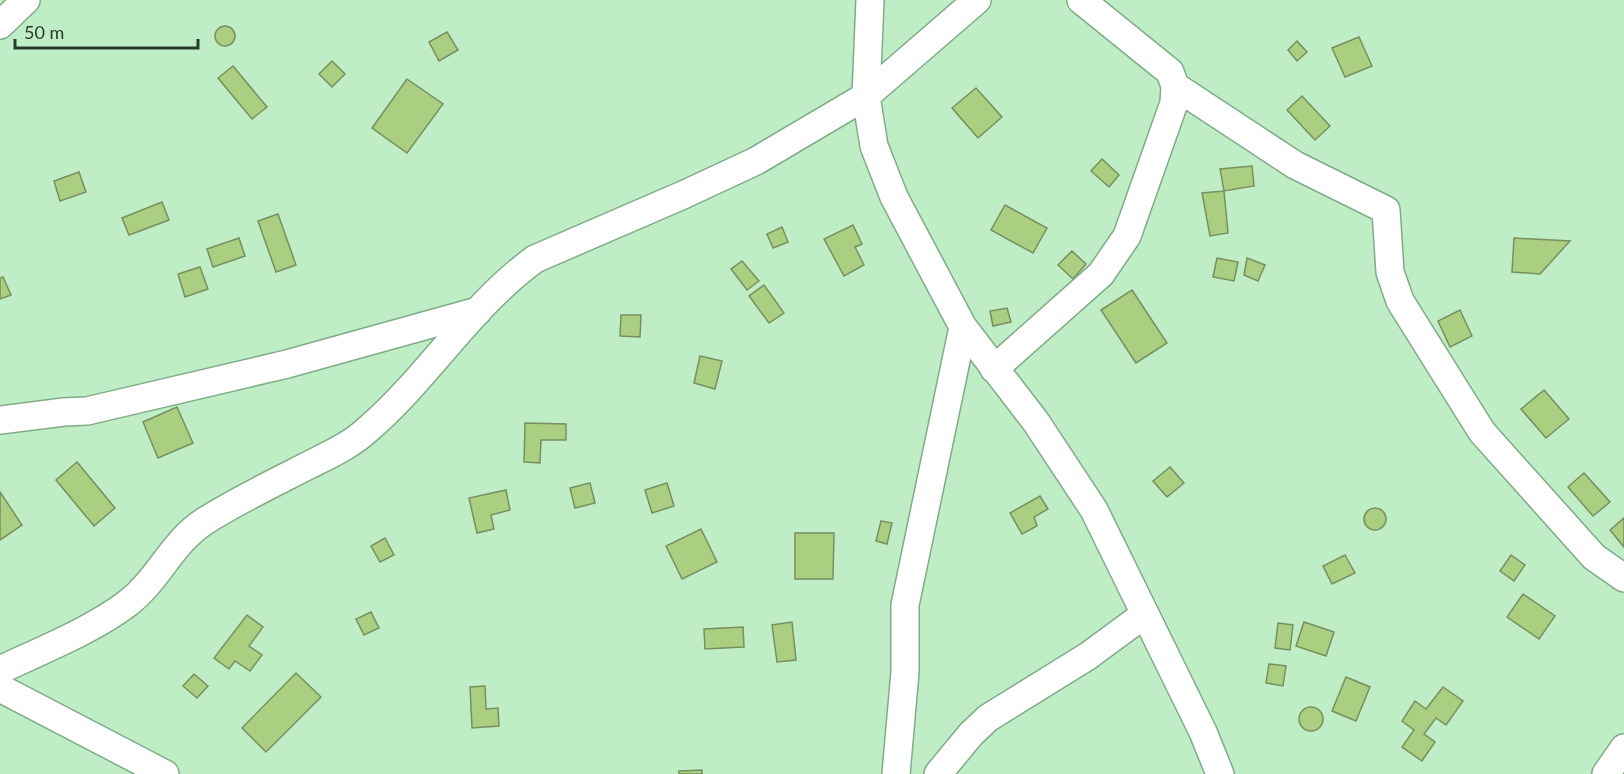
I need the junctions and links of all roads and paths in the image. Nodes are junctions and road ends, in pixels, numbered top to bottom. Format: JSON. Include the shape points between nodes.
{"nodes":[{"id":1,"x":26,"y":0,"type":"edge"},
{"id":2,"x":870,"y":0,"type":"edge"},
{"id":3,"x":977,"y":0,"type":"edge"},
{"id":4,"x":1081,"y":0,"type":"edge"},
{"id":5,"x":0,"y":25,"type":"edge"},
{"id":6,"x":1175,"y":86,"type":"junction"},
{"id":7,"x":866,"y":96,"type":"junction"},
{"id":8,"x":479,"y":311,"type":"junction"},
{"id":9,"x":963,"y":327,"type":"junction"},
{"id":10,"x":994,"y":369,"type":"junction"},
{"id":11,"x":0,"y":420,"type":"edge"},
{"id":12,"x":1624,"y":578,"type":"edge"},
{"id":13,"x":1145,"y":614,"type":"junction"},
{"id":14,"x":0,"y":670,"type":"edge"},
{"id":15,"x":0,"y":688,"type":"edge"},
{"id":16,"x":1624,"y":748,"type":"edge"},
{"id":17,"x":165,"y":774,"type":"edge"},
{"id":18,"x":896,"y":774,"type":"edge"},
{"id":19,"x":938,"y":774,"type":"edge"},
{"id":20,"x":1220,"y":774,"type":"edge"},
{"id":21,"x":1606,"y":774,"type":"edge"}],
"edges":[{"from":1,"to":5,"type":"street"},
{"from":2,"to":7,"type":"street"},
{"from":3,"to":7,"type":"street"},
{"from":4,"to":6,"type":"street","via":[[1170,72]]},
{"from":6,"to":10,"type":"street","via":[[1167,126],[1127,236],[1101,274]]},
{"from":6,"to":12,"type":"street","via":[[1295,165],[1386,210],[1390,272],[1400,301],[1482,432],[1594,557]]},
{"from":7,"to":8,"type":"street","via":[[756,161],[535,259]]},
{"from":7,"to":9,"type":"street","via":[[874,146],[894,197]]},
{"from":8,"to":11,"type":"street","via":[[287,364],[87,411]]},
{"from":8,"to":14,"type":"street","via":[[366,432],[204,521],[178,542],[161,569],[129,602],[81,632]]},
{"from":9,"to":10,"type":"street"},
{"from":9,"to":18,"type":"street","via":[[905,605],[905,672]]},
{"from":10,"to":13,"type":"street","via":[[1036,422],[1094,510]]},
{"from":13,"to":19,"type":"street","via":[[1088,656],[988,718]]},
{"from":13,"to":20,"type":"street"},
{"from":15,"to":17,"type":"street"},
{"from":16,"to":21,"type":"street"}]}
